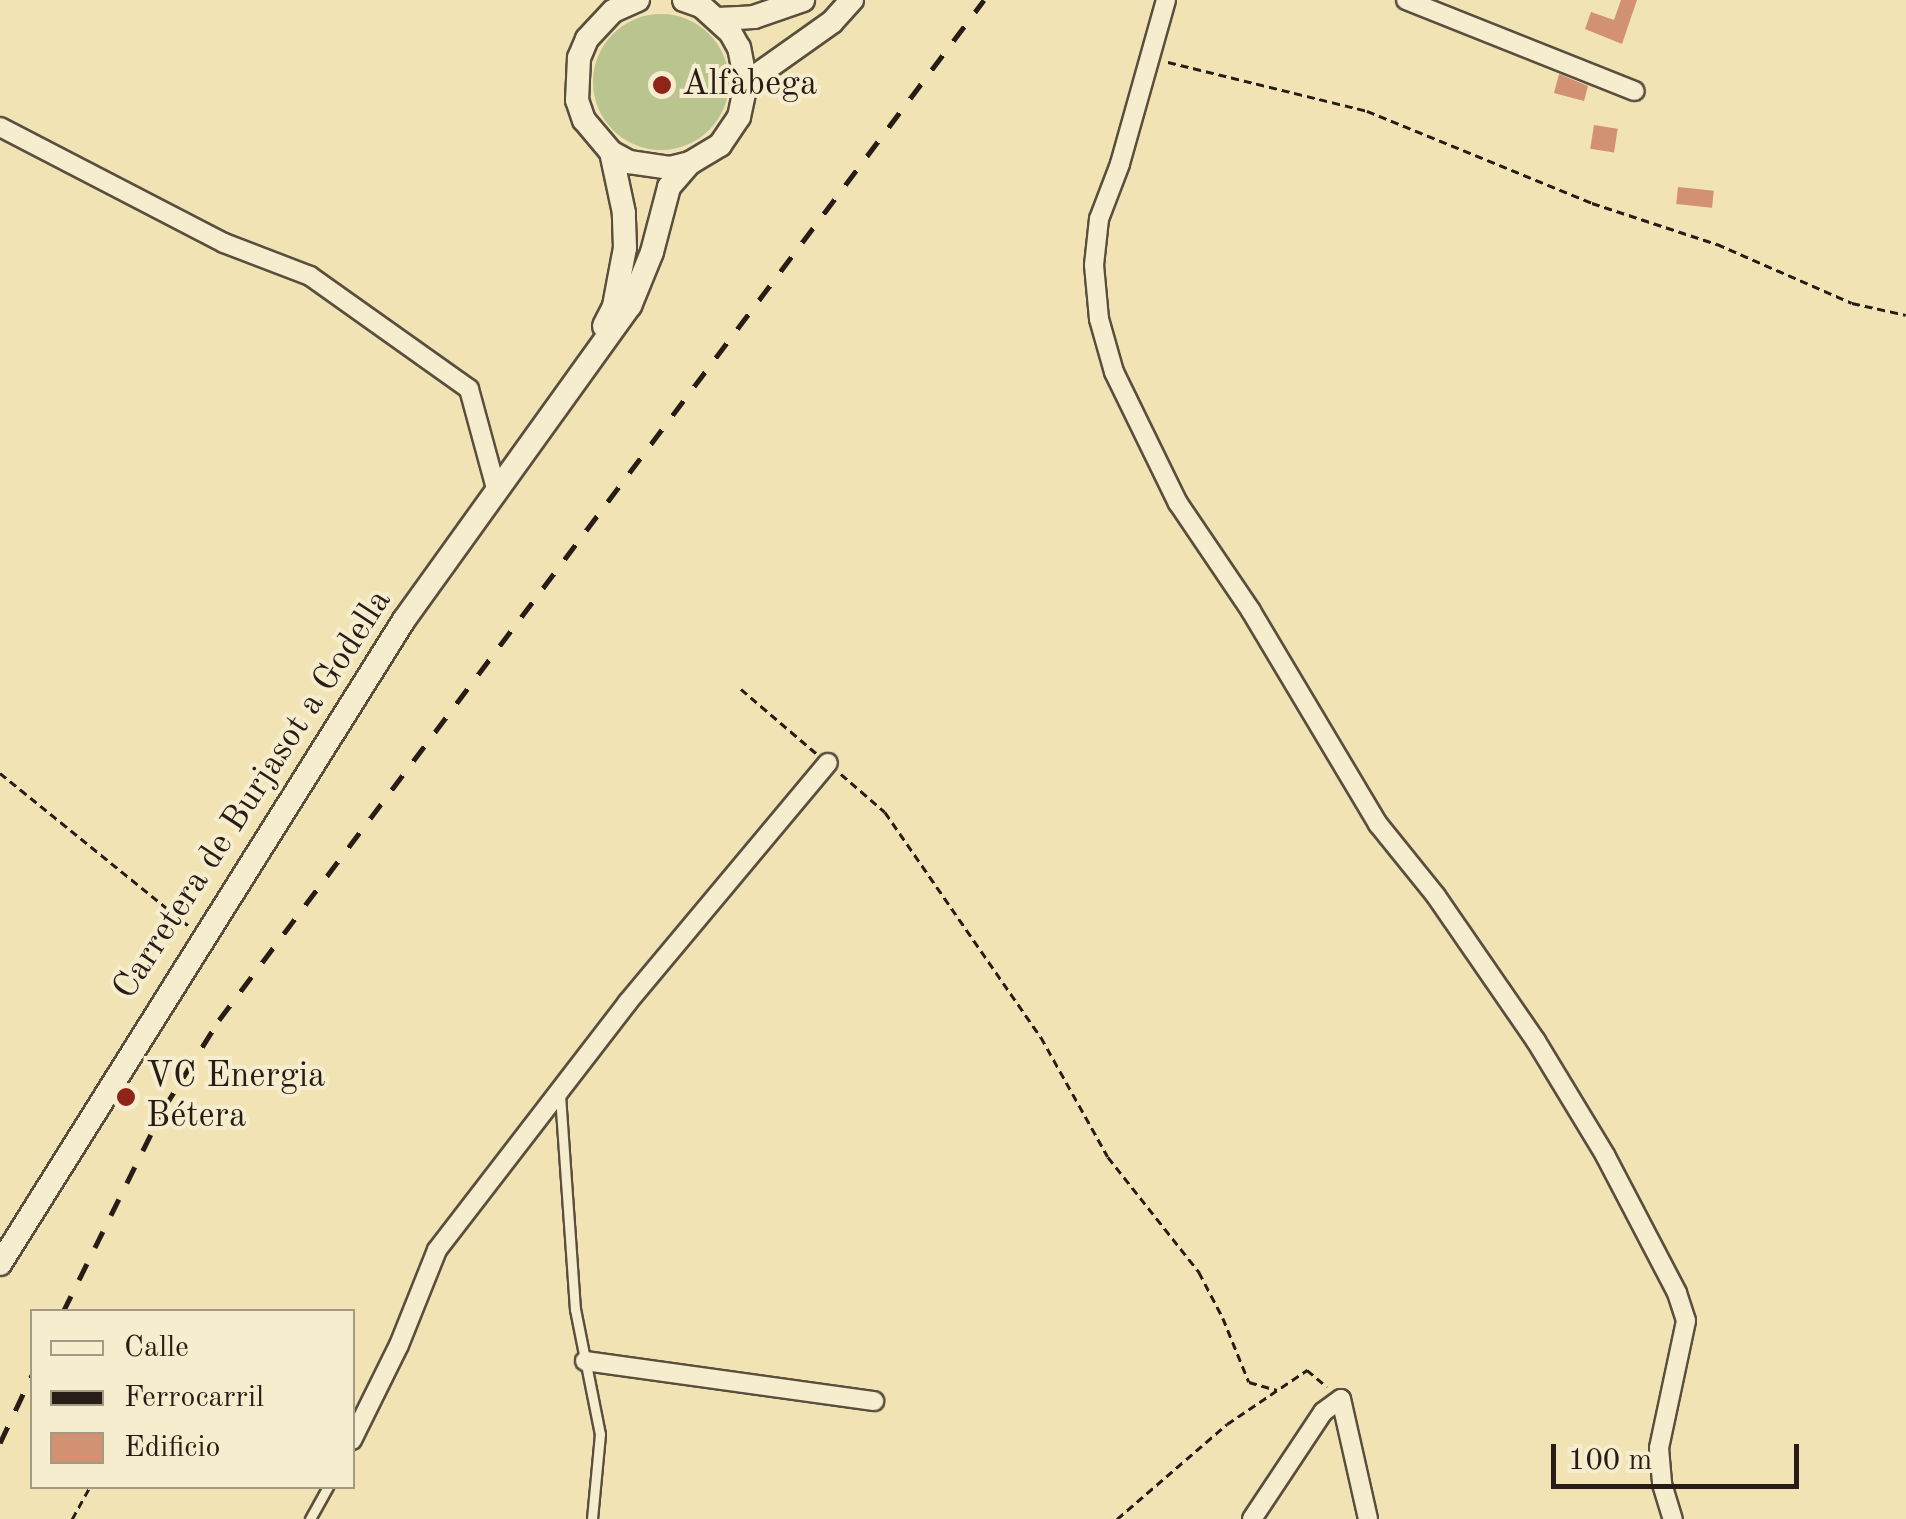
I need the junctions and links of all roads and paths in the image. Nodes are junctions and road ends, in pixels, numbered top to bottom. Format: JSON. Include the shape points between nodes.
{"nodes":[{"id":1,"x":638,"y":0,"type":"edge"},
{"id":2,"x":684,"y":0,"type":"edge"},
{"id":3,"x":803,"y":0,"type":"edge"},
{"id":4,"x":852,"y":0,"type":"edge"},
{"id":5,"x":1166,"y":0,"type":"edge"},
{"id":6,"x":1406,"y":0,"type":"edge"},
{"id":7,"x":603,"y":11,"type":"edge"},
{"id":8,"x":718,"y":18,"type":"junction"},
{"id":9,"x":1147,"y":57,"type":"junction"},
{"id":10,"x":746,"y":83,"type":"junction"},
{"id":11,"x":1635,"y":91,"type":"dead end"},
{"id":12,"x":0,"y":127,"type":"edge"},
{"id":13,"x":611,"y":152,"type":"junction"},
{"id":14,"x":690,"y":163,"type":"junction"},
{"id":15,"x":1906,"y":315,"type":"edge"},
{"id":16,"x":581,"y":375,"type":"junction"},
{"id":17,"x":497,"y":492,"type":"junction"},
{"id":18,"x":741,"y":690,"type":"dead end"},
{"id":19,"x":828,"y":763,"type":"junction"},
{"id":20,"x":0,"y":773,"type":"edge"},
{"id":21,"x":203,"y":938,"type":"junction"},
{"id":22,"x":560,"y":1092,"type":"junction"},
{"id":23,"x":0,"y":1264,"type":"edge"},
{"id":24,"x":585,"y":1360,"type":"junction"},
{"id":25,"x":1277,"y":1390,"type":"junction"},
{"id":26,"x":1342,"y":1399,"type":"junction"},
{"id":27,"x":874,"y":1401,"type":"dead end"},
{"id":28,"x":355,"y":1434,"type":"edge"},
{"id":29,"x":88,"y":1489,"type":"edge"},
{"id":30,"x":326,"y":1489,"type":"edge"},
{"id":31,"x":72,"y":1519,"type":"edge"},
{"id":32,"x":310,"y":1519,"type":"edge"},
{"id":33,"x":592,"y":1519,"type":"edge"},
{"id":34,"x":1117,"y":1519,"type":"edge"},
{"id":35,"x":1252,"y":1519,"type":"edge"},
{"id":36,"x":1368,"y":1519,"type":"edge"},
{"id":37,"x":1674,"y":1519,"type":"edge"}],
"edges":[{"from":1,"to":7,"type":"street"},
{"from":2,"to":8,"type":"street"},
{"from":3,"to":8,"type":"street","via":[[754,17]]},
{"from":4,"to":10,"type":"street"},
{"from":5,"to":9,"type":"street"},
{"from":6,"to":11,"type":"street"},
{"from":7,"to":13,"type":"street","via":[[578,58],[577,100]]},
{"from":8,"to":10,"type":"street","via":[[739,48]]},
{"from":9,"to":15,"type":"path","via":[[1367,112],[1852,302]]},
{"from":9,"to":37,"type":"street","via":[[1100,219],[1094,264],[1098,320],[1114,372],[1178,502],[1378,824],[1536,1041],[1677,1293],[1686,1320],[1659,1448]]},
{"from":10,"to":14,"type":"street","via":[[731,132]]},
{"from":12,"to":17,"type":"street","via":[[224,243],[310,276],[469,389]]},
{"from":13,"to":14,"type":"street","via":[[649,168]]},
{"from":13,"to":16,"type":"street","via":[[625,248],[614,306]]},
{"from":14,"to":16,"type":"street","via":[[669,187],[630,306]]},
{"from":16,"to":17,"type":"street","name":"Carretera de Burjasot a Godella"},
{"from":17,"to":21,"type":"street","name":"Carretera de Burjasot a Godella","via":[[404,620]]},
{"from":18,"to":19,"type":"path"},
{"from":19,"to":22,"type":"street"},
{"from":19,"to":25,"type":"path","via":[[885,812],[1041,1036],[1108,1158],[1199,1272],[1248,1382]]},
{"from":20,"to":21,"type":"path"},
{"from":21,"to":23,"type":"street","name":"Carretera de Burjasot a Godella"},
{"from":22,"to":24,"type":"lane","via":[[575,1309]]},
{"from":22,"to":28,"type":"street","via":[[437,1250]]},
{"from":24,"to":27,"type":"street"},
{"from":24,"to":33,"type":"lane","via":[[600,1434]]},
{"from":25,"to":26,"type":"path","via":[[1307,1370]]},
{"from":25,"to":34,"type":"path","via":[[1226,1424]]},
{"from":26,"to":35,"type":"street","via":[[1323,1412]]},
{"from":26,"to":36,"type":"street"},
{"from":29,"to":31,"type":"path"},
{"from":30,"to":32,"type":"lane"}]}
